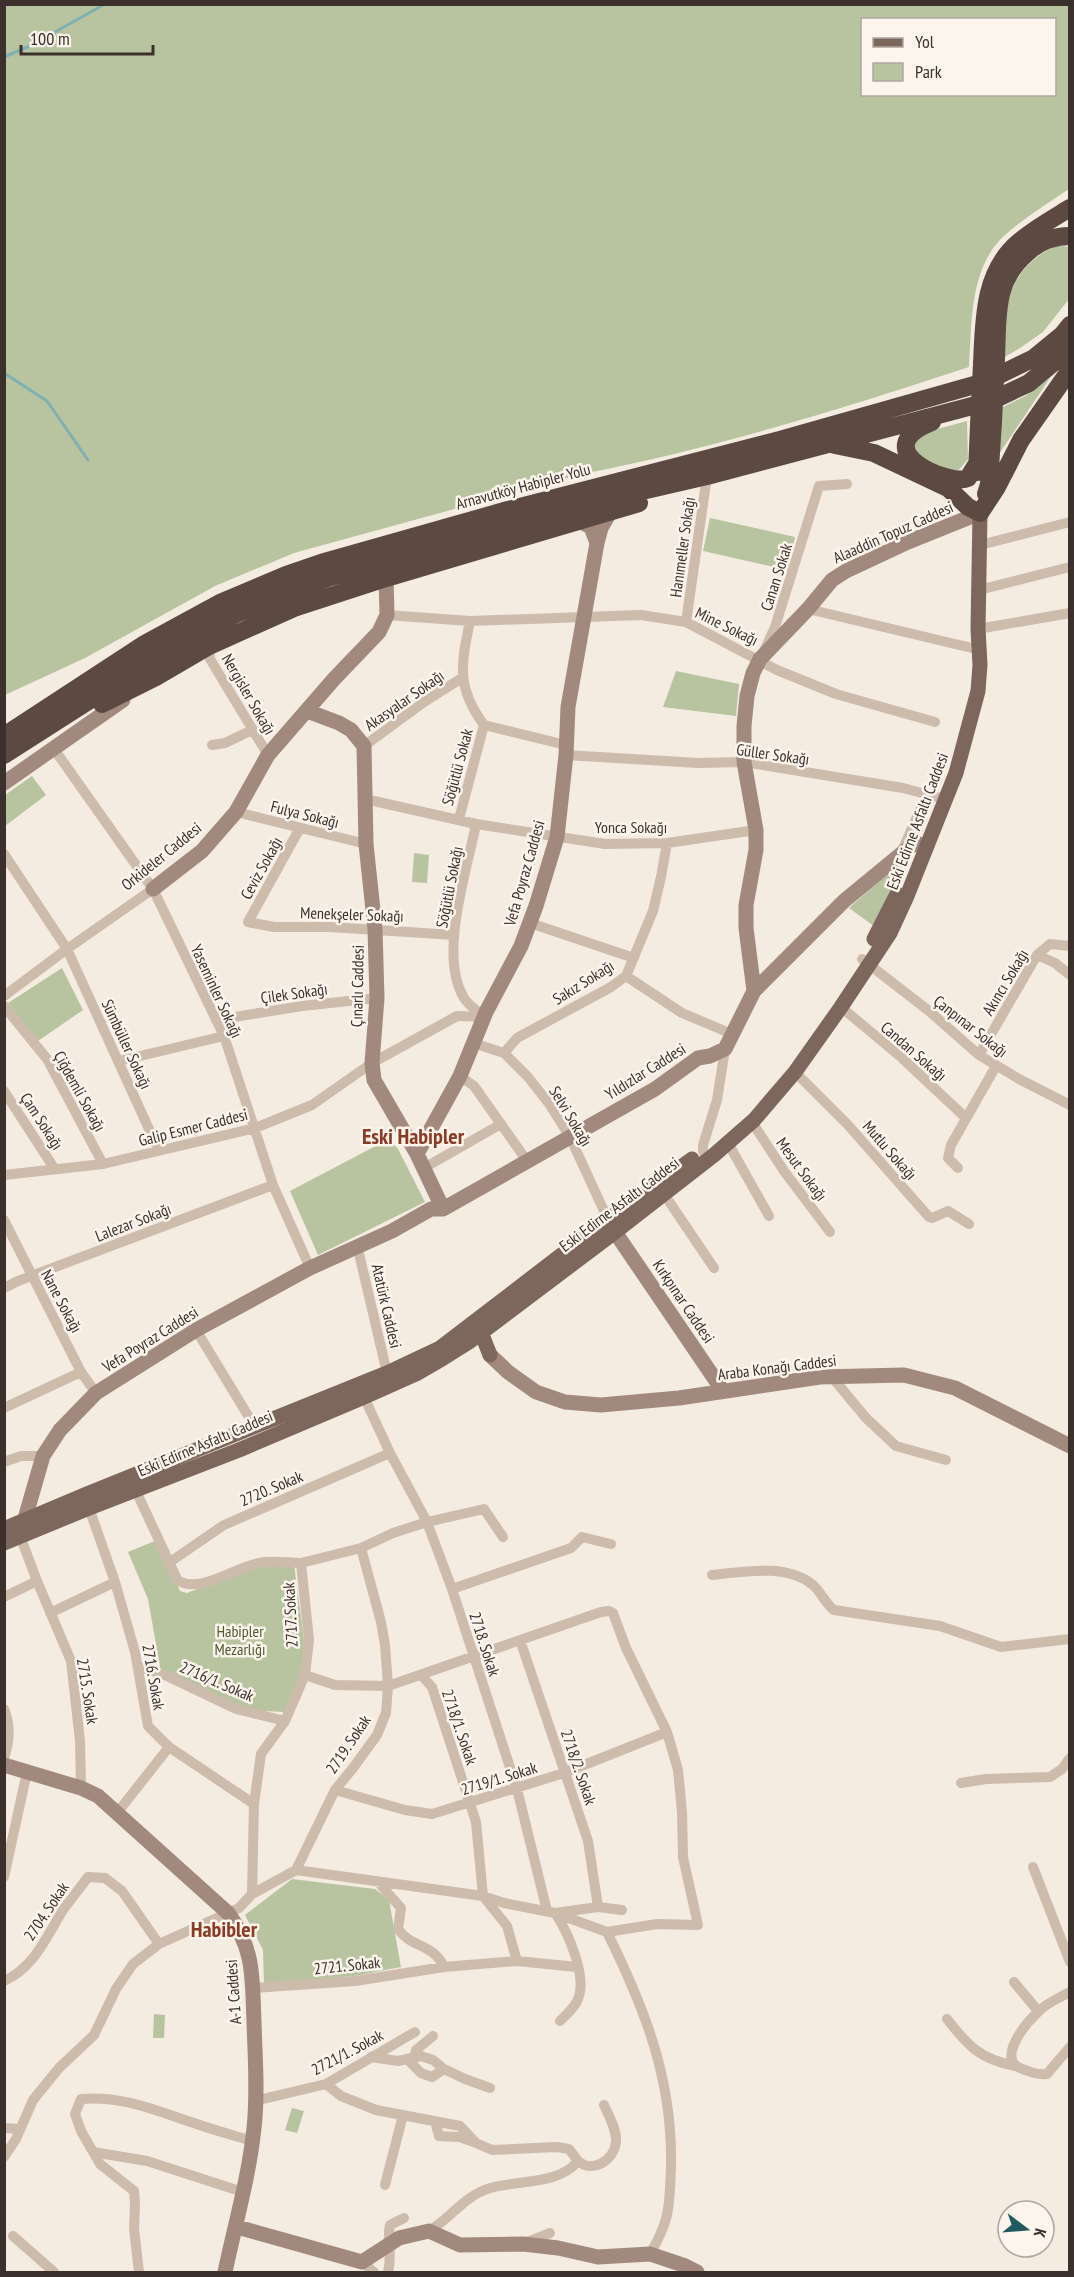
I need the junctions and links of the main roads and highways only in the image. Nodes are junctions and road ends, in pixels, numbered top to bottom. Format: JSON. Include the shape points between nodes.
{"nodes":[{"id":1,"x":1070,"y":208,"type":"edge"},
{"id":2,"x":1070,"y":236,"type":"edge"},
{"id":3,"x":1070,"y":311,"type":"edge"},
{"id":4,"x":1070,"y":325,"type":"edge"},
{"id":5,"x":1070,"y":349,"type":"edge"},
{"id":6,"x":1034,"y":358,"type":"junction"},
{"id":7,"x":989,"y":361,"type":"junction"},
{"id":8,"x":1070,"y":370,"type":"edge"},
{"id":9,"x":970,"y":407,"type":"junction"},
{"id":10,"x":986,"y":424,"type":"junction"},
{"id":11,"x":820,"y":446,"type":"junction"},
{"id":12,"x":978,"y":462,"type":"junction"},
{"id":13,"x":707,"y":476,"type":"junction"},
{"id":14,"x":611,"y":512,"type":"junction"},
{"id":15,"x":980,"y":513,"type":"junction"},
{"id":16,"x":572,"y":516,"type":"junction"},
{"id":17,"x":597,"y":543,"type":"junction"},
{"id":18,"x":386,"y":578,"type":"junction"},
{"id":19,"x":978,"y":629,"type":"junction"},
{"id":20,"x":156,"y":677,"type":"junction"},
{"id":21,"x":307,"y":711,"type":"junction"},
{"id":22,"x":4,"y":736,"type":"edge"},
{"id":23,"x":4,"y":756,"type":"edge"},
{"id":24,"x":4,"y":783,"type":"edge"},
{"id":25,"x":936,"y":797,"type":"junction"},
{"id":26,"x":923,"y":846,"type":"junction"},
{"id":27,"x":153,"y":889,"type":"road end"},
{"id":28,"x":866,"y":962,"type":"junction"},
{"id":29,"x":754,"y":991,"type":"junction"},
{"id":30,"x":705,"y":1155,"type":"junction"},
{"id":31,"x":421,"y":1161,"type":"junction"},
{"id":32,"x":443,"y":1209,"type":"junction"},
{"id":33,"x":611,"y":1226,"type":"junction"},
{"id":34,"x":357,"y":1245,"type":"joint"},
{"id":35,"x":473,"y":1332,"type":"junction"},
{"id":36,"x":723,"y":1391,"type":"junction"},
{"id":37,"x":1070,"y":1446,"type":"edge"},
{"id":38,"x":4,"y":1529,"type":"edge"},
{"id":39,"x":22,"y":1529,"type":"junction"},
{"id":40,"x":4,"y":1544,"type":"edge"},
{"id":41,"x":4,"y":1765,"type":"edge"},
{"id":42,"x":237,"y":2227,"type":"junction"},
{"id":43,"x":225,"y":2272,"type":"edge"},
{"id":44,"x":697,"y":2272,"type":"edge"}],
"edges":[{"from":1,"to":7,"type":"highway","via":[[1017,243],[993,277],[985,311]]},
{"from":2,"to":7,"type":"highway","via":[[1052,237],[1034,246],[1005,278]]},
{"from":3,"to":6,"type":"highway"},
{"from":4,"to":6,"type":"highway","name":"Arnavutköy Habipler Yolu"},
{"from":5,"to":9,"type":"highway","via":[[1029,383]]},
{"from":6,"to":22,"type":"highway","name":"Arnavutköy Habipler Yolu","via":[[985,382],[508,510],[286,575],[222,602],[143,645]]},
{"from":7,"to":10,"type":"highway","bridge":true},
{"from":8,"to":15,"type":"highway","via":[[1021,440]]},
{"from":9,"to":11,"type":"highway"},
{"from":9,"to":12,"type":"highway","via":[[922,426],[911,433],[905,448],[917,463],[956,480],[968,478]]},
{"from":10,"to":12,"type":"highway"},
{"from":10,"to":15,"type":"highway","via":[[990,484]]},
{"from":11,"to":13,"type":"highway"},
{"from":11,"to":15,"type":"highway","via":[[846,446],[874,453],[948,488]]},
{"from":12,"to":15,"type":"highway"},
{"from":13,"to":14,"type":"highway","via":[[670,494]]},
{"from":13,"to":16,"type":"highway"},
{"from":14,"to":16,"type":"highway"},
{"from":14,"to":17,"type":"main road","name":"Vefa Poyraz Caddesi"},
{"from":15,"to":19,"type":"main road","name":"Eski Edirne Asfaltı Caddesi"},
{"from":15,"to":29,"type":"main road","name":"Alaaddin Topuz Caddesi","via":[[908,542],[832,580],[760,659],[753,673],[747,696],[744,762],[756,830],[746,905]]},
{"from":16,"to":17,"type":"main road","via":[[591,527]]},
{"from":16,"to":18,"type":"highway"},
{"from":16,"to":23,"type":"highway","via":[[330,577],[256,605],[163,652]]},
{"from":17,"to":31,"type":"main road","name":"Vefa Poyraz Caddesi","via":[[568,707],[557,837],[521,946],[484,1017]]},
{"from":18,"to":20,"type":"highway","via":[[294,608],[209,646]]},
{"from":18,"to":21,"type":"main road","name":"Orkideler Caddesi","via":[[387,615],[380,632]]},
{"from":19,"to":25,"type":"main road","name":"Eski Edirne Asfaltı Caddesi","via":[[972,640],[967,700]]},
{"from":19,"to":25,"type":"main road","name":"Eski Edirne Asfaltı Caddesi","via":[[978,691],[961,760]]},
{"from":20,"to":23,"type":"highway"},
{"from":20,"to":24,"type":"main road"},
{"from":21,"to":27,"type":"main road","name":"Orkideler Caddesi","via":[[267,755],[236,812],[202,851]]},
{"from":21,"to":31,"type":"main road","name":"Çınarlı Caddesi","via":[[351,730],[364,746],[366,844],[375,929],[374,1080]]},
{"from":25,"to":26,"type":"main road","name":"Eski Edirne Asfaltı Caddesi"},
{"from":26,"to":28,"type":"main road","name":"Eski Edirne Asfaltı Caddesi"},
{"from":26,"to":29,"type":"main road","via":[[912,845],[844,901]]},
{"from":28,"to":30,"type":"main road","name":"Eski Edirne Asfaltı Caddesi","via":[[770,1088]]},
{"from":28,"to":30,"type":"main road","name":"Eski Edirne Asfaltı Caddesi","via":[[841,1007],[795,1072],[752,1122],[728,1143]]},
{"from":29,"to":32,"type":"main road","name":"Yıldızlar Caddesi","via":[[725,1049],[698,1058],[654,1089]]},
{"from":30,"to":33,"type":"main road","name":"Eski Edirne Asfaltı Caddesi"},
{"from":30,"to":33,"type":"main road","name":"Eski Edirne Asfaltı Caddesi","via":[[664,1194]]},
{"from":31,"to":32,"type":"main road","name":"Çınarlı Caddesi"},
{"from":32,"to":34,"type":"main road","name":"Yıldızlar Caddesi","via":[[431,1209]]},
{"from":33,"to":35,"type":"main road","name":"Eski Edirne Asfaltı Caddesi"},
{"from":33,"to":35,"type":"main road","name":"Eski Edirne Asfaltı Caddesi","via":[[502,1302]]},
{"from":33,"to":36,"type":"main road","name":"Kırkpınar Caddesi"},
{"from":34,"to":39,"type":"main road","name":"Vefa Poyraz Caddesi","via":[[196,1330],[96,1393],[60,1430],[43,1456]]},
{"from":35,"to":36,"type":"main road","name":"Araba Konağı Caddesi","via":[[478,1350],[536,1392],[565,1402],[619,1405]]},
{"from":35,"to":39,"type":"main road","name":"Eski Edirne Asfaltı Caddesi","via":[[387,1373],[87,1494]]},
{"from":35,"to":39,"type":"main road","name":"Eski Edirne Asfaltı Caddesi","via":[[416,1374],[364,1397],[136,1491]]},
{"from":36,"to":37,"type":"main road","name":"Araba Konağı Caddesi","via":[[832,1377],[904,1375],[955,1388]]},
{"from":38,"to":39,"type":"main road","name":"Eski Edirne Asfaltı Caddesi"},
{"from":39,"to":40,"type":"main road","name":"Eski Edirne Asfaltı Caddesi"},
{"from":41,"to":42,"type":"main road","name":"A-1 Caddesi","via":[[98,1796],[228,1913],[240,1930],[249,1953],[253,1988],[255,2101]]},
{"from":42,"to":43,"type":"main road","name":"A-1 Caddesi"},
{"from":42,"to":44,"type":"main road","via":[[362,2262],[399,2238],[429,2231],[460,2245],[523,2244],[598,2257],[650,2254]]}]}
